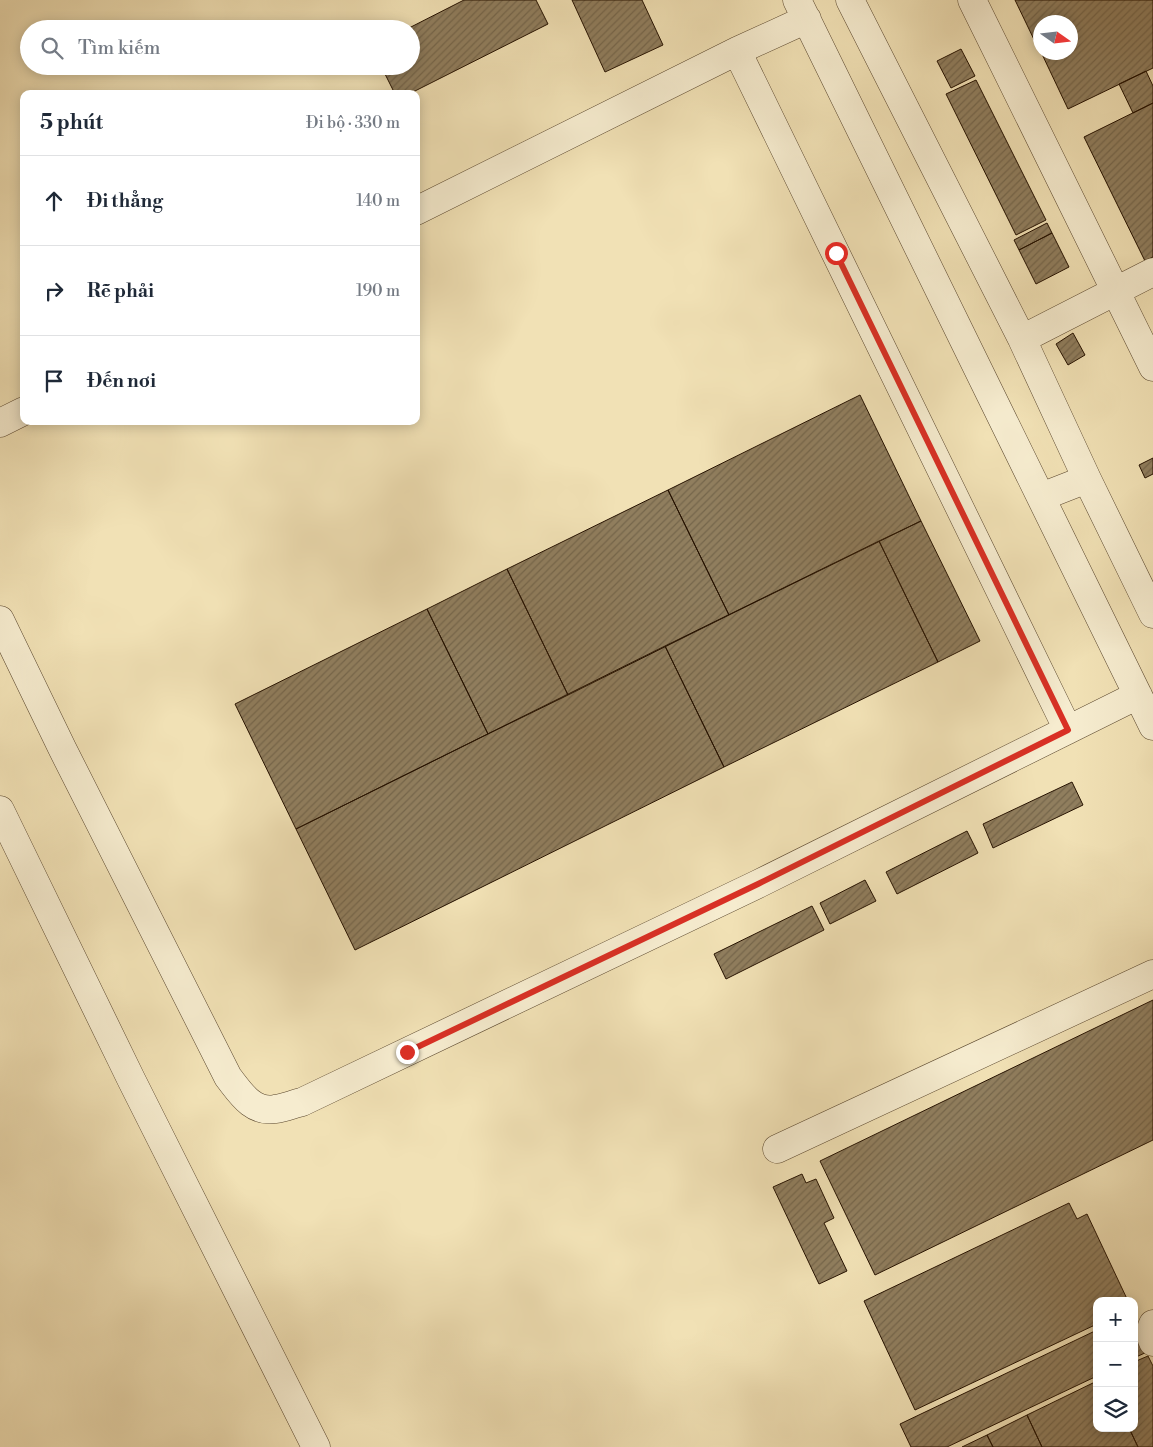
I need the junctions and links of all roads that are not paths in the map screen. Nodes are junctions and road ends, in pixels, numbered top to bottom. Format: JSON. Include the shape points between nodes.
{"nodes":[{"id":1,"x":972,"y":0,"type":"edge"},
{"id":2,"x":856,"y":2,"type":"edge"},
{"id":3,"x":802,"y":10,"type":"edge"},
{"id":4,"x":737,"y":51,"type":"junction"},
{"id":5,"x":420,"y":209,"type":"edge"},
{"id":6,"x":1153,"y":272,"type":"edge"},
{"id":7,"x":1115,"y":290,"type":"junction"},
{"id":8,"x":1022,"y":340,"type":"junction"},
{"id":9,"x":1153,"y":367,"type":"edge"},
{"id":10,"x":20,"y":413,"type":"edge"},
{"id":11,"x":0,"y":423,"type":"edge"},
{"id":12,"x":1087,"y":479,"type":"junction"},
{"id":13,"x":1041,"y":497,"type":"junction"},
{"id":14,"x":1153,"y":614,"type":"edge"},
{"id":15,"x":0,"y":620,"type":"edge"},
{"id":16,"x":1138,"y":694,"type":"junction"},
{"id":17,"x":1153,"y":726,"type":"edge"},
{"id":18,"x":1068,"y":730,"type":"junction"},
{"id":19,"x":0,"y":810,"type":"edge"},
{"id":20,"x":1153,"y":974,"type":"edge"},
{"id":21,"x":777,"y":1149,"type":"dead end"},
{"id":22,"x":1153,"y":1324,"type":"edge"},
{"id":23,"x":1153,"y":1342,"type":"edge"},
{"id":24,"x":316,"y":1447,"type":"edge"}],
"edges":[{"from":1,"to":7,"type":"street"},
{"from":2,"to":8,"type":"street"},
{"from":3,"to":4,"type":"street"},
{"from":3,"to":13,"type":"street"},
{"from":4,"to":5,"type":"street"},
{"from":4,"to":18,"type":"street"},
{"from":6,"to":7,"type":"street"},
{"from":7,"to":8,"type":"street"},
{"from":7,"to":9,"type":"street"},
{"from":8,"to":12,"type":"street"},
{"from":10,"to":11,"type":"street"},
{"from":12,"to":13,"type":"street"},
{"from":12,"to":14,"type":"street"},
{"from":13,"to":16,"type":"street"},
{"from":15,"to":18,"type":"street","via":[[228,1077],[247,1101],[262,1109],[273,1110],[302,1102],[758,884]]},
{"from":16,"to":17,"type":"street"},
{"from":16,"to":18,"type":"street"},
{"from":19,"to":24,"type":"street","via":[[131,1080]]},
{"from":20,"to":21,"type":"street"},
{"from":22,"to":23,"type":"street"}]}
